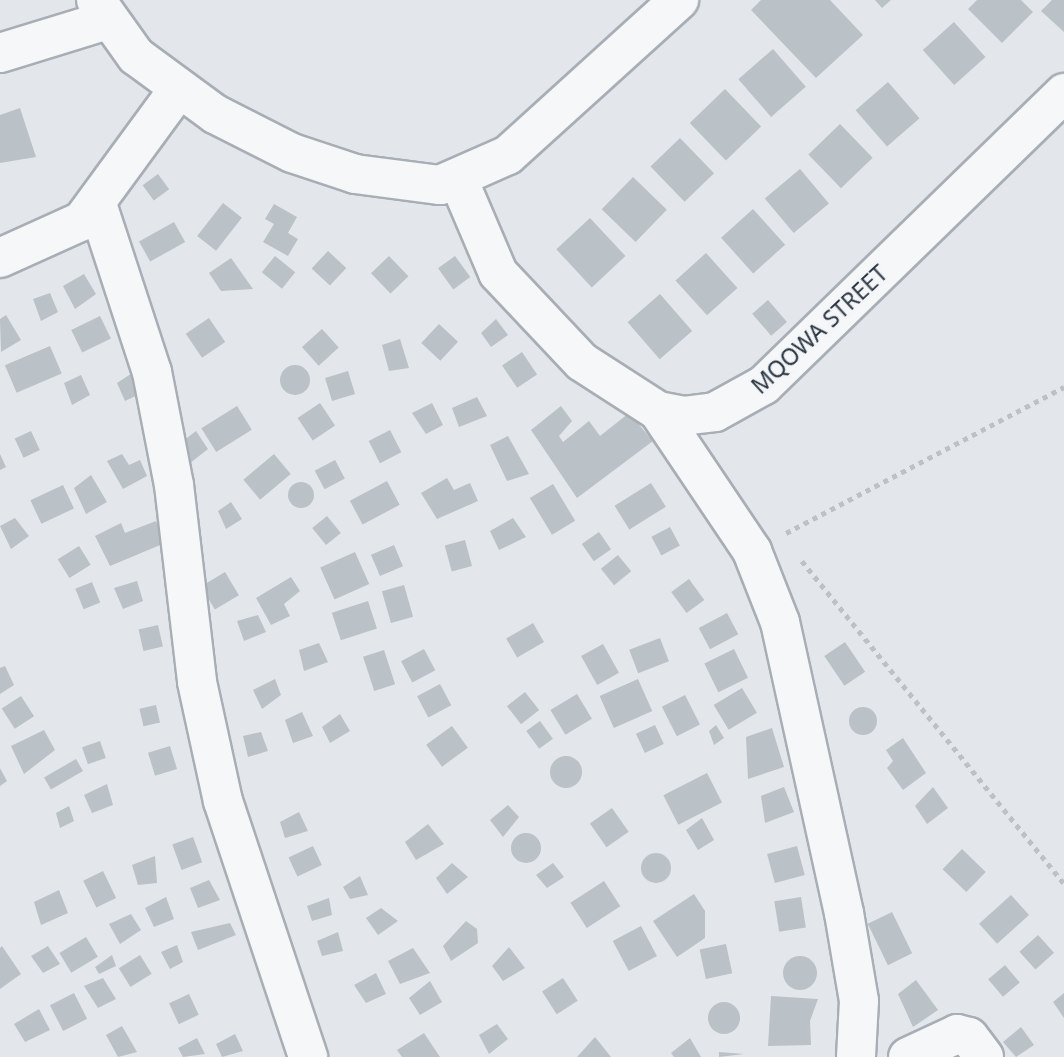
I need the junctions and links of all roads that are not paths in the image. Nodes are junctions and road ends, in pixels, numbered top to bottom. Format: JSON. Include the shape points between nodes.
{"nodes":[{"id":1,"x":679,"y":0,"type":"edge"},
{"id":2,"x":102,"y":10,"type":"edge"},
{"id":3,"x":0,"y":53,"type":"edge"},
{"id":4,"x":178,"y":90,"type":"junction"},
{"id":5,"x":1064,"y":93,"type":"edge"},
{"id":6,"x":458,"y":178,"type":"junction"},
{"id":7,"x":97,"y":204,"type":"junction"},
{"id":8,"x":0,"y":258,"type":"edge"},
{"id":9,"x":658,"y":411,"type":"junction"},
{"id":10,"x":308,"y":1057,"type":"edge"},
{"id":11,"x":856,"y":1057,"type":"edge"},
{"id":12,"x":908,"y":1057,"type":"edge"},
{"id":13,"x":984,"y":1057,"type":"edge"}],
"edges":[{"from":1,"to":6,"type":"street","via":[[508,155]]},
{"from":2,"to":3,"type":"street"},
{"from":2,"to":4,"type":"street","via":[[136,55]]},
{"from":4,"to":6,"type":"street","via":[[292,153],[355,174],[407,184]]},
{"from":4,"to":7,"type":"street"},
{"from":5,"to":9,"type":"street","name":"MQOWA STREET","via":[[764,385],[715,412],[683,416]]},
{"from":6,"to":9,"type":"street","name":"MQOWA STREET","via":[[484,245],[515,297],[616,390]]},
{"from":7,"to":8,"type":"street","via":[[61,233]]},
{"from":7,"to":10,"type":"street","via":[[152,372],[174,485],[197,682],[223,801]]},
{"from":9,"to":11,"type":"street","via":[[751,551],[780,622],[844,913],[859,1000]]},
{"from":12,"to":13,"type":"street","via":[[957,1034],[969,1037]]}]}
